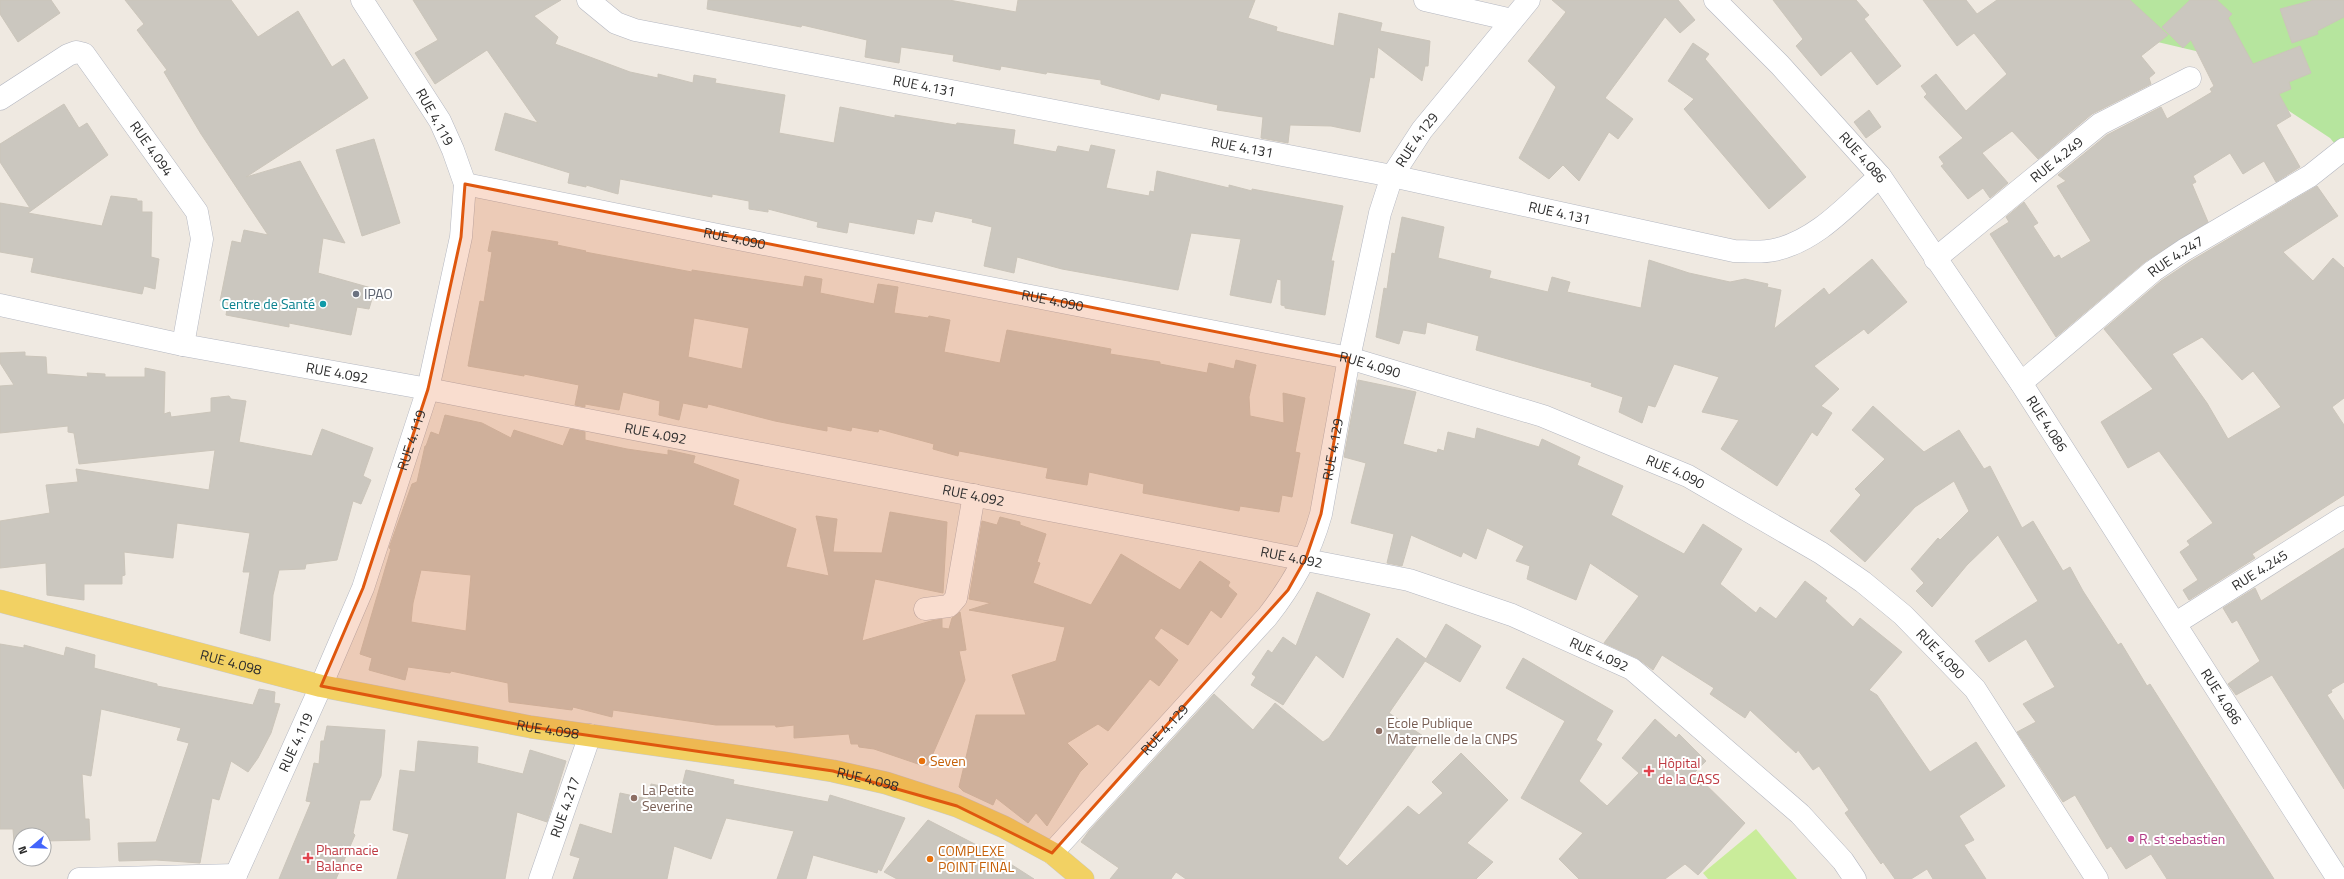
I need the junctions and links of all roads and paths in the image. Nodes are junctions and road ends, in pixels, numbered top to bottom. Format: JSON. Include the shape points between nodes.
{"nodes":[{"id":1,"x":362,"y":0,"type":"edge"},
{"id":2,"x":588,"y":0,"type":"edge"},
{"id":3,"x":1425,"y":0,"type":"edge"},
{"id":4,"x":1529,"y":0,"type":"edge"},
{"id":5,"x":1715,"y":0,"type":"edge"},
{"id":6,"x":1512,"y":20,"type":"junction"},
{"id":7,"x":2190,"y":78,"type":"dead end"},
{"id":8,"x":0,"y":100,"type":"edge"},
{"id":9,"x":2344,"y":149,"type":"edge"},
{"id":10,"x":1392,"y":176,"type":"junction"},
{"id":11,"x":1880,"y":176,"type":"junction"},
{"id":12,"x":465,"y":184,"type":"junction"},
{"id":13,"x":1935,"y":258,"type":"junction"},
{"id":14,"x":0,"y":305,"type":"edge"},
{"id":15,"x":183,"y":345,"type":"junction"},
{"id":16,"x":1350,"y":358,"type":"junction"},
{"id":17,"x":2021,"y":382,"type":"junction"},
{"id":18,"x":428,"y":389,"type":"junction"},
{"id":19,"x":974,"y":495,"type":"junction"},
{"id":20,"x":2344,"y":517,"type":"edge"},
{"id":21,"x":1306,"y":558,"type":"junction"},
{"id":22,"x":0,"y":601,"type":"edge"},
{"id":23,"x":926,"y":609,"type":"dead end"},
{"id":24,"x":2176,"y":623,"type":"junction"},
{"id":25,"x":321,"y":686,"type":"junction"},
{"id":26,"x":590,"y":735,"type":"junction"},
{"id":27,"x":1052,"y":854,"type":"junction"},
{"id":28,"x":235,"y":877,"type":"edge"},
{"id":29,"x":79,"y":879,"type":"edge"},
{"id":30,"x":540,"y":879,"type":"edge"},
{"id":31,"x":1083,"y":879,"type":"edge"},
{"id":32,"x":1855,"y":879,"type":"edge"},
{"id":33,"x":2096,"y":879,"type":"edge"},
{"id":34,"x":2338,"y":879,"type":"edge"}],
"edges":[{"from":1,"to":12,"type":"street","name":"RUE 4.119","via":[[440,121]]},
{"from":2,"to":10,"type":"street","name":"RUE 4.131","via":[[616,23],[635,30]]},
{"from":3,"to":6,"type":"street"},
{"from":4,"to":6,"type":"street","name":"RUE 4.129"},
{"from":5,"to":11,"type":"street","name":"RUE 4.086","via":[[1780,65]]},
{"from":6,"to":10,"type":"street","name":"RUE 4.129","via":[[1422,130]]},
{"from":7,"to":13,"type":"street","name":"RUE 4.249","via":[[2100,124]]},
{"from":8,"to":15,"type":"street","name":"RUE 4.094","via":[[68,55],[76,52],[84,54],[197,212],[202,239]]},
{"from":9,"to":17,"type":"street","name":"RUE 4.247","via":[[2310,176],[2153,271]]},
{"from":10,"to":11,"type":"street","name":"RUE 4.131","via":[[1734,251],[1773,250],[1803,241],[1829,222]]},
{"from":10,"to":16,"type":"street","name":"RUE 4.129","via":[[1380,214]]},
{"from":11,"to":13,"type":"street","name":"RUE 4.086"},
{"from":12,"to":16,"type":"street","name":"RUE 4.090"},
{"from":12,"to":18,"type":"street","name":"RUE 4.119","via":[[460,238]]},
{"from":13,"to":17,"type":"street","name":"RUE 4.086"},
{"from":14,"to":15,"type":"street","name":"RUE 4.092"},
{"from":15,"to":18,"type":"street","name":"RUE 4.092"},
{"from":16,"to":21,"type":"street","name":"RUE 4.129","via":[[1321,514]]},
{"from":16,"to":33,"type":"street","name":"RUE 4.090","via":[[1543,416],[1688,476],[1821,553],[1863,582],[1903,615],[1975,689]]},
{"from":17,"to":24,"type":"street","name":"RUE 4.086"},
{"from":18,"to":19,"type":"street","name":"RUE 4.092"},
{"from":18,"to":25,"type":"street","name":"RUE 4.119","via":[[363,588]]},
{"from":19,"to":21,"type":"street","name":"RUE 4.092"},
{"from":19,"to":23,"type":"street","via":[[956,598],[949,606]]},
{"from":20,"to":24,"type":"street","name":"RUE 4.245"},
{"from":21,"to":27,"type":"street","name":"RUE 4.129","via":[[1288,590],[1267,617]]},
{"from":21,"to":32,"type":"street","name":"RUE 4.092","via":[[1409,580],[1512,615],[1632,669],[1800,814],[1844,861]]},
{"from":22,"to":25,"type":"main road","name":"RUE 4.098"},
{"from":24,"to":34,"type":"street","name":"RUE 4.086"},
{"from":25,"to":26,"type":"main road","name":"RUE 4.098","via":[[530,727]]},
{"from":25,"to":28,"type":"street","name":"RUE 4.119"},
{"from":26,"to":27,"type":"main road","name":"RUE 4.098","via":[[791,764],[886,783],[957,806],[1004,826]]},
{"from":26,"to":30,"type":"street","name":"RUE 4.217"},
{"from":27,"to":31,"type":"main road","name":"RUE 4.098"},
{"from":28,"to":29,"type":"street"}]}
